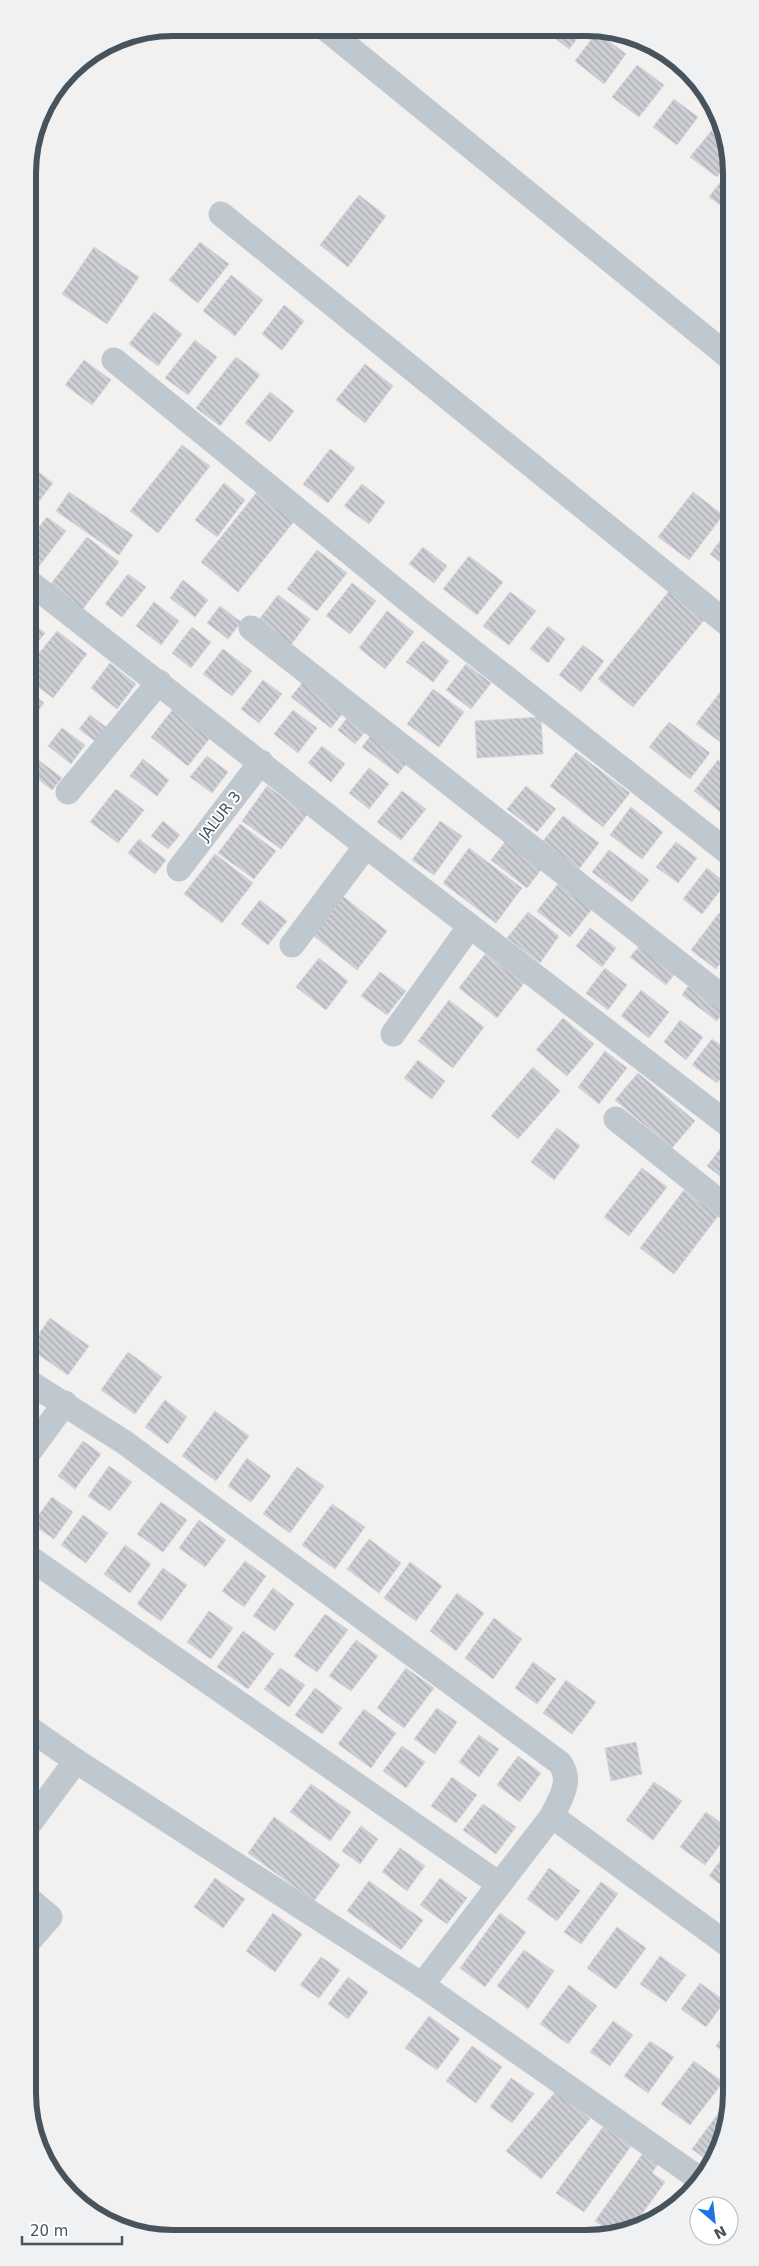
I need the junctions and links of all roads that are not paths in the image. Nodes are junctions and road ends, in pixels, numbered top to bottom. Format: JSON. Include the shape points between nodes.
{"nodes":[{"id":1,"x":335,"y":36,"type":"edge"},
{"id":2,"x":221,"y":214,"type":"dead end"},
{"id":3,"x":723,"y":352,"type":"edge"},
{"id":4,"x":114,"y":360,"type":"dead end"},
{"id":5,"x":37,"y":588,"type":"edge"},
{"id":6,"x":723,"y":620,"type":"edge"},
{"id":7,"x":251,"y":628,"type":"dead end"},
{"id":8,"x":159,"y":682,"type":"junction"},
{"id":9,"x":261,"y":762,"type":"junction"},
{"id":10,"x":68,"y":792,"type":"dead end"},
{"id":11,"x":366,"y":846,"type":"junction"},
{"id":12,"x":723,"y":848,"type":"edge"},
{"id":13,"x":179,"y":869,"type":"dead end"},
{"id":14,"x":470,"y":926,"type":"junction"},
{"id":15,"x":292,"y":945,"type":"dead end"},
{"id":16,"x":723,"y":997,"type":"edge"},
{"id":17,"x":393,"y":1034,"type":"dead end"},
{"id":18,"x":616,"y":1119,"type":"dead end"},
{"id":19,"x":723,"y":1120,"type":"edge"},
{"id":20,"x":722,"y":1204,"type":"edge"},
{"id":21,"x":36,"y":1386,"type":"edge"},
{"id":22,"x":64,"y":1403,"type":"junction"},
{"id":23,"x":36,"y":1442,"type":"edge"},
{"id":24,"x":36,"y":1562,"type":"edge"},
{"id":25,"x":36,"y":1733,"type":"edge"},
{"id":26,"x":76,"y":1761,"type":"junction"},
{"id":27,"x":36,"y":1815,"type":"edge"},
{"id":28,"x":552,"y":1816,"type":"junction"},
{"id":29,"x":499,"y":1884,"type":"junction"},
{"id":30,"x":36,"y":1905,"type":"edge"},
{"id":31,"x":36,"y":1933,"type":"edge"},
{"id":32,"x":722,"y":1940,"type":"edge"},
{"id":33,"x":422,"y":1985,"type":"junction"},
{"id":34,"x":694,"y":2176,"type":"edge"}],
"edges":[{"from":1,"to":3,"type":"street"},
{"from":2,"to":6,"type":"street"},
{"from":4,"to":12,"type":"street","via":[[428,616]]},
{"from":5,"to":8,"type":"street"},
{"from":7,"to":16,"type":"street"},
{"from":8,"to":9,"type":"street"},
{"from":8,"to":10,"type":"street"},
{"from":9,"to":11,"type":"street"},
{"from":9,"to":13,"type":"street","name":"JALUR 3"},
{"from":11,"to":14,"type":"street"},
{"from":11,"to":15,"type":"street"},
{"from":14,"to":17,"type":"street"},
{"from":14,"to":19,"type":"street"},
{"from":18,"to":20,"type":"street"},
{"from":21,"to":22,"type":"street"},
{"from":22,"to":23,"type":"street"},
{"from":22,"to":28,"type":"street","via":[[124,1442],[560,1764],[565,1771],[566,1786]]},
{"from":24,"to":29,"type":"street"},
{"from":25,"to":26,"type":"street"},
{"from":26,"to":27,"type":"street"},
{"from":26,"to":33,"type":"street"},
{"from":28,"to":29,"type":"street"},
{"from":28,"to":32,"type":"street"},
{"from":29,"to":33,"type":"street"},
{"from":30,"to":31,"type":"street","via":[[50,1917]]},
{"from":33,"to":34,"type":"street"}]}
